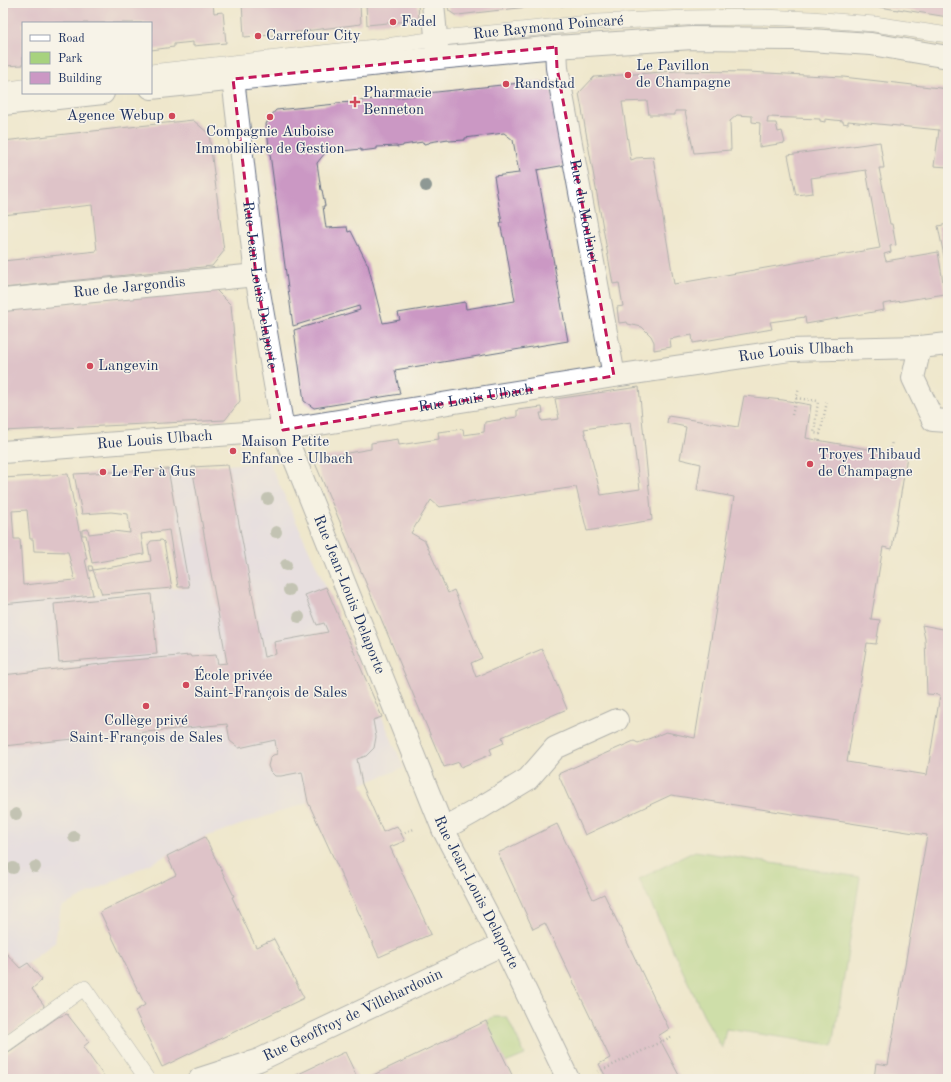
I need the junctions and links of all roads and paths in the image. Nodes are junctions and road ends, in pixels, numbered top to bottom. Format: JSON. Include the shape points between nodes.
{"nodes":[{"id":1,"x":433,"y":3,"type":"edge"},
{"id":2,"x":948,"y":35,"type":"edge"},
{"id":3,"x":556,"y":47,"type":"junction"},
{"id":4,"x":437,"y":49,"type":"junction"},
{"id":5,"x":948,"y":57,"type":"edge"},
{"id":6,"x":152,"y":72,"type":"edge"},
{"id":7,"x":233,"y":79,"type":"junction"},
{"id":8,"x":22,"y":87,"type":"edge"},
{"id":9,"x":152,"y":88,"type":"edge"},
{"id":10,"x":3,"y":90,"type":"edge"},
{"id":11,"x":94,"y":94,"type":"edge"},
{"id":12,"x":3,"y":104,"type":"edge"},
{"id":13,"x":256,"y":274,"type":"junction"},
{"id":14,"x":3,"y":300,"type":"edge"},
{"id":15,"x":948,"y":344,"type":"edge"},
{"id":16,"x":920,"y":347,"type":"junction"},
{"id":17,"x":614,"y":376,"type":"junction"},
{"id":18,"x":799,"y":388,"type":"dead end"},
{"id":19,"x":796,"y":398,"type":"junction"},
{"id":20,"x":827,"y":402,"type":"dead end"},
{"id":21,"x":792,"y":415,"type":"dead end"},
{"id":22,"x":948,"y":421,"type":"edge"},
{"id":23,"x":283,"y":430,"type":"junction"},
{"id":24,"x":892,"y":441,"type":"dead end"},
{"id":25,"x":3,"y":452,"type":"edge"},
{"id":26,"x":890,"y":452,"type":"dead end"},
{"id":27,"x":617,"y":720,"type":"dead end"},
{"id":28,"x":443,"y":829,"type":"junction"},
{"id":29,"x":502,"y":944,"type":"junction"},
{"id":30,"x":670,"y":1037,"type":"dead end"},
{"id":31,"x":3,"y":1046,"type":"edge"},
{"id":32,"x":598,"y":1072,"type":"dead end"},
{"id":33,"x":147,"y":1079,"type":"edge"},
{"id":34,"x":200,"y":1079,"type":"edge"},
{"id":35,"x":568,"y":1079,"type":"edge"}],
"edges":[{"from":1,"to":4,"type":"street"},
{"from":2,"to":4,"type":"lane","name":"Rue Raymond Poincaré","via":[[874,24],[811,19],[687,18],[598,22],[451,36]]},
{"from":3,"to":4,"type":"street","name":"Rue Raymond Poincaré"},
{"from":3,"to":5,"type":"street","name":"Rue Raymond Poincaré","via":[[692,38],[794,39],[871,44]]},
{"from":3,"to":17,"type":"street","name":"Rue du Moulinet","via":[[557,68]]},
{"from":4,"to":6,"type":"lane","name":"Rue Raymond Poincaré"},
{"from":4,"to":7,"type":"street","name":"Rue Raymond Poincaré","via":[[394,63]]},
{"from":7,"to":9,"type":"street","name":"Rue Raymond Poincaré"},
{"from":7,"to":13,"type":"street","name":"Rue Jean-Louis Delaporte"},
{"from":8,"to":10,"type":"lane"},
{"from":11,"to":12,"type":"street"},
{"from":13,"to":14,"type":"street","name":"Rue de Jargondis"},
{"from":13,"to":23,"type":"street","name":"Rue Jean-Louis Delaporte"},
{"from":15,"to":16,"type":"street","name":"Rue Louis Ulbach"},
{"from":16,"to":17,"type":"street","name":"Rue Louis Ulbach","via":[[790,350]]},
{"from":16,"to":22,"type":"street","via":[[913,378],[933,420]]},
{"from":17,"to":23,"type":"street","name":"Rue Louis Ulbach"},
{"from":18,"to":19,"type":"path"},
{"from":19,"to":20,"type":"path","via":[[818,402],[814,433],[820,434]]},
{"from":19,"to":21,"type":"path"},
{"from":23,"to":25,"type":"street","name":"Rue Louis Ulbach"},
{"from":23,"to":28,"type":"street","name":"Rue Jean-Louis Delaporte"},
{"from":24,"to":26,"type":"path"},
{"from":27,"to":28,"type":"street","via":[[555,748],[528,780]]},
{"from":28,"to":29,"type":"street","name":"Rue Jean-Louis Delaporte"},
{"from":29,"to":34,"type":"street","name":"Rue Geoffroy de Villehardouin","via":[[258,1060]]},
{"from":29,"to":35,"type":"street","name":"Rue Jean-Louis Delaporte"},
{"from":30,"to":32,"type":"path"},
{"from":31,"to":33,"type":"lane","via":[[84,988]]}]}
